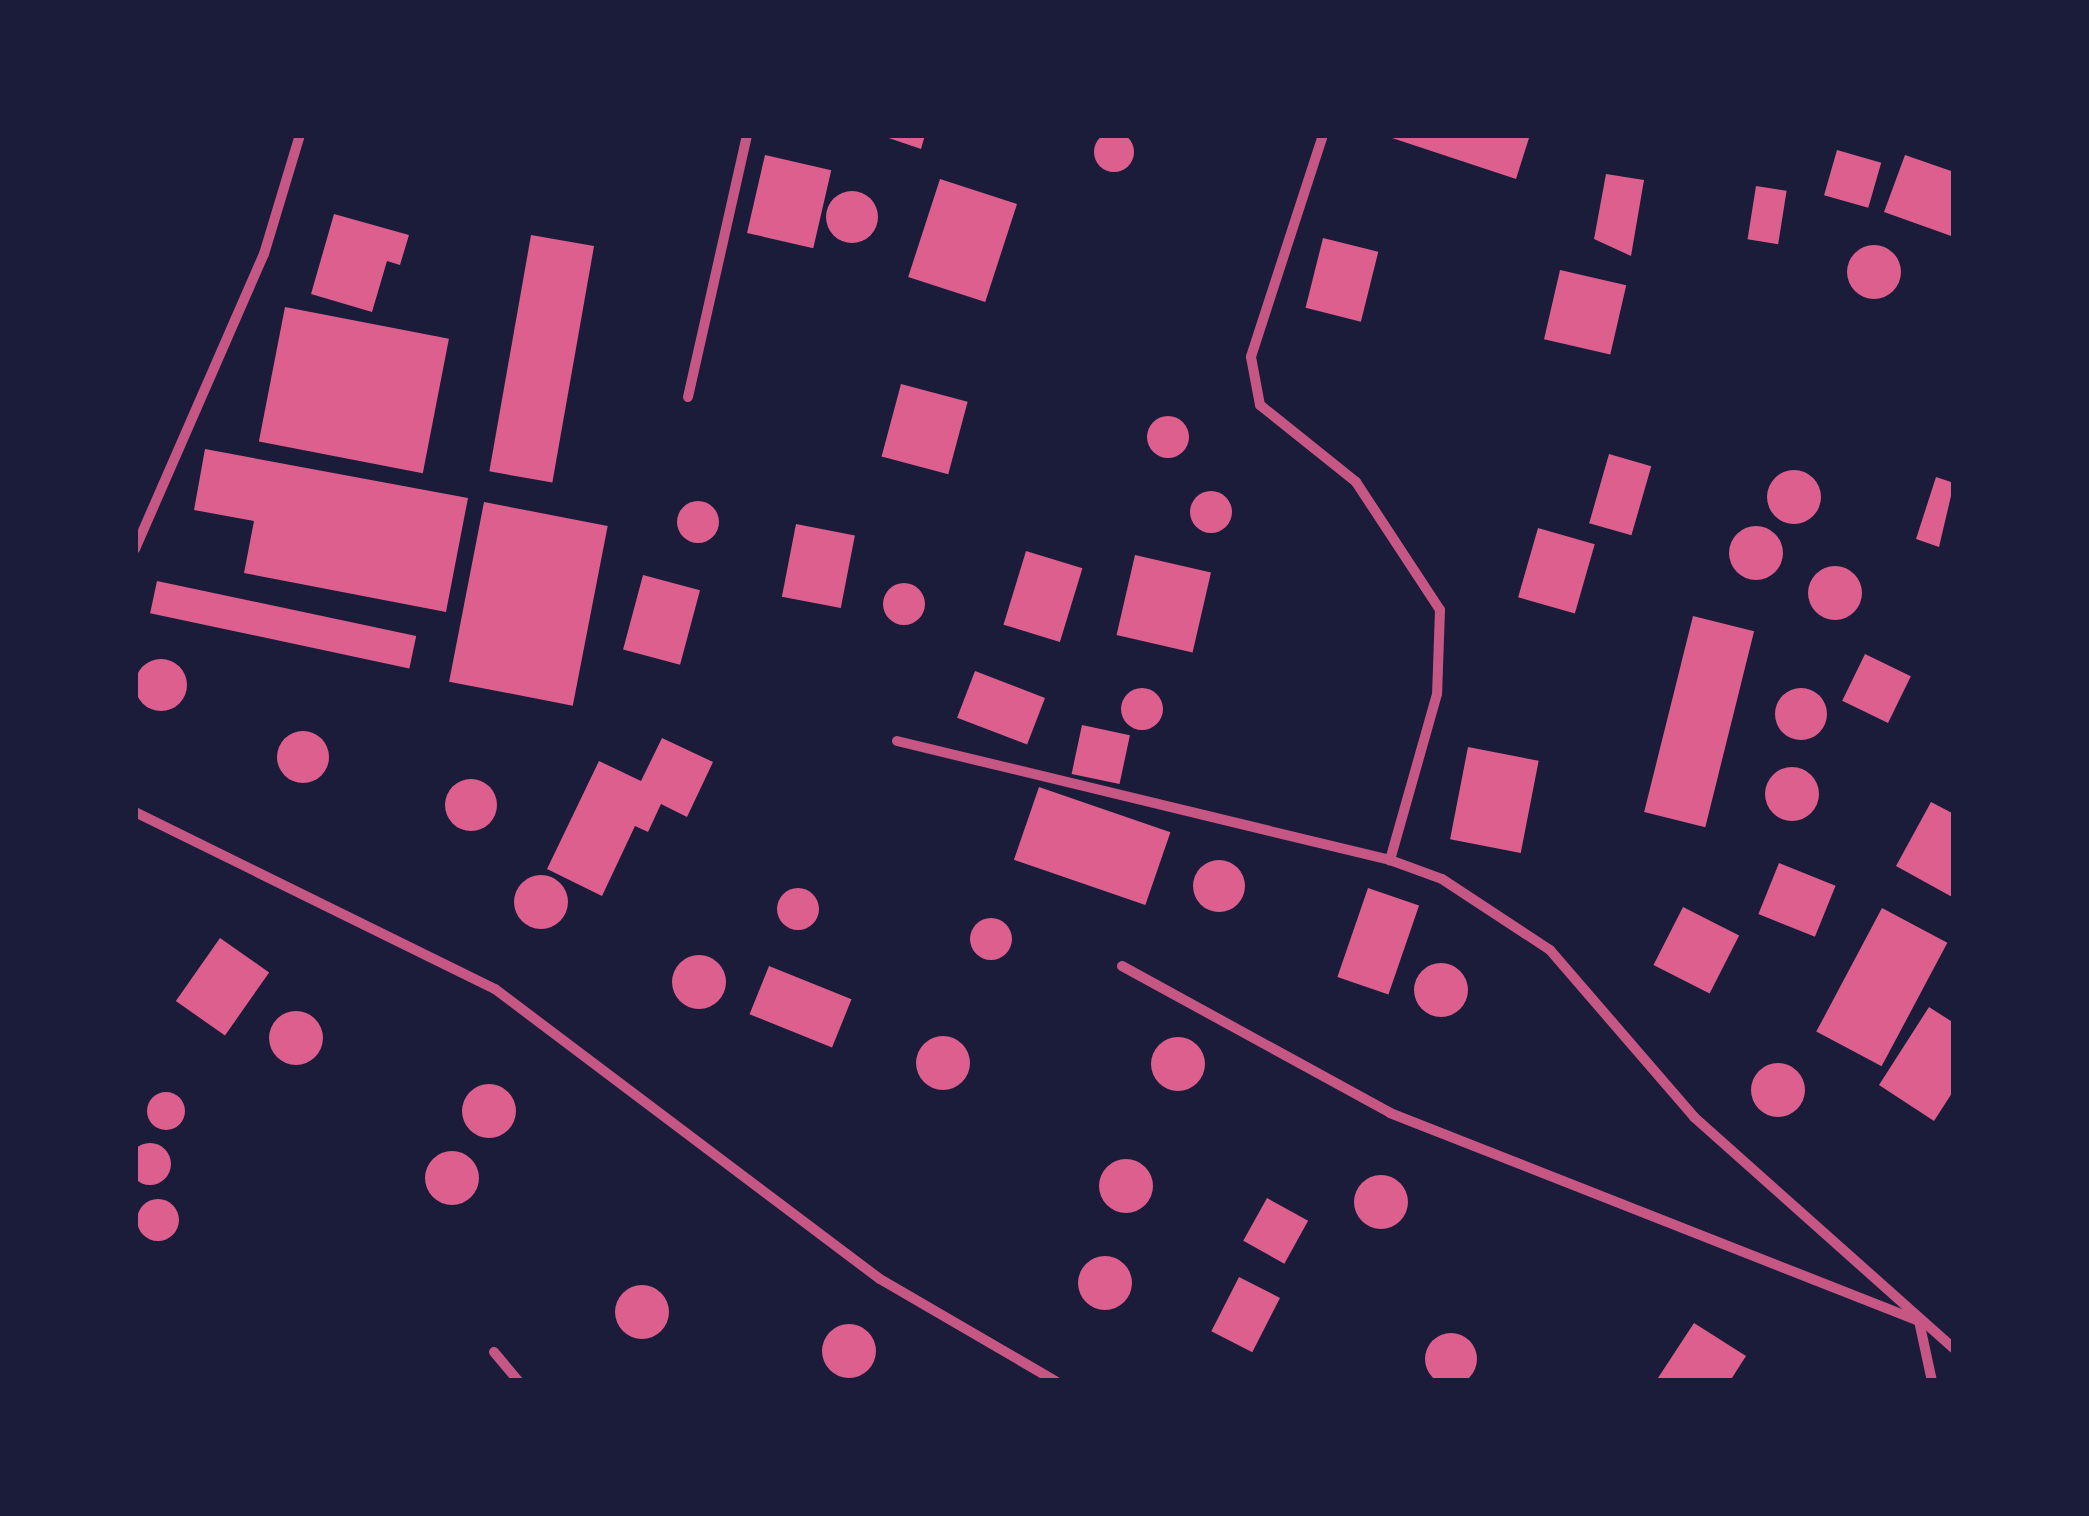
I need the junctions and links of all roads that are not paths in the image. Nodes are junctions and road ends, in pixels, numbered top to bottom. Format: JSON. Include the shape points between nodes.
{"nodes":[{"id":1,"x":300,"y":135,"type":"edge"},
{"id":2,"x":747,"y":135,"type":"edge"},
{"id":3,"x":1324,"y":135,"type":"edge"},
{"id":4,"x":688,"y":398,"type":"dead end"},
{"id":5,"x":135,"y":549,"type":"edge"},
{"id":6,"x":897,"y":740,"type":"dead end"},
{"id":7,"x":135,"y":812,"type":"edge"},
{"id":8,"x":1390,"y":860,"type":"junction"},
{"id":9,"x":1122,"y":966,"type":"dead end"},
{"id":10,"x":1919,"y":1321,"type":"junction"},
{"id":11,"x":1954,"y":1348,"type":"edge"},
{"id":12,"x":494,"y":1352,"type":"dead end"},
{"id":13,"x":518,"y":1381,"type":"edge"},
{"id":14,"x":1055,"y":1381,"type":"edge"},
{"id":15,"x":1932,"y":1381,"type":"edge"}],
"edges":[{"from":1,"to":5,"type":"street","via":[[264,254]]},
{"from":2,"to":4,"type":"street"},
{"from":3,"to":8,"type":"street","via":[[1252,357],[1260,405],[1356,482],[1440,610],[1438,694]]},
{"from":6,"to":8,"type":"street"},
{"from":7,"to":14,"type":"street","via":[[495,989],[880,1279]]},
{"from":8,"to":10,"type":"street","via":[[1442,879],[1550,950],[1694,1117]]},
{"from":9,"to":10,"type":"street","via":[[1390,1113]]},
{"from":10,"to":11,"type":"street"},
{"from":10,"to":15,"type":"street"},
{"from":12,"to":13,"type":"street"}]}
